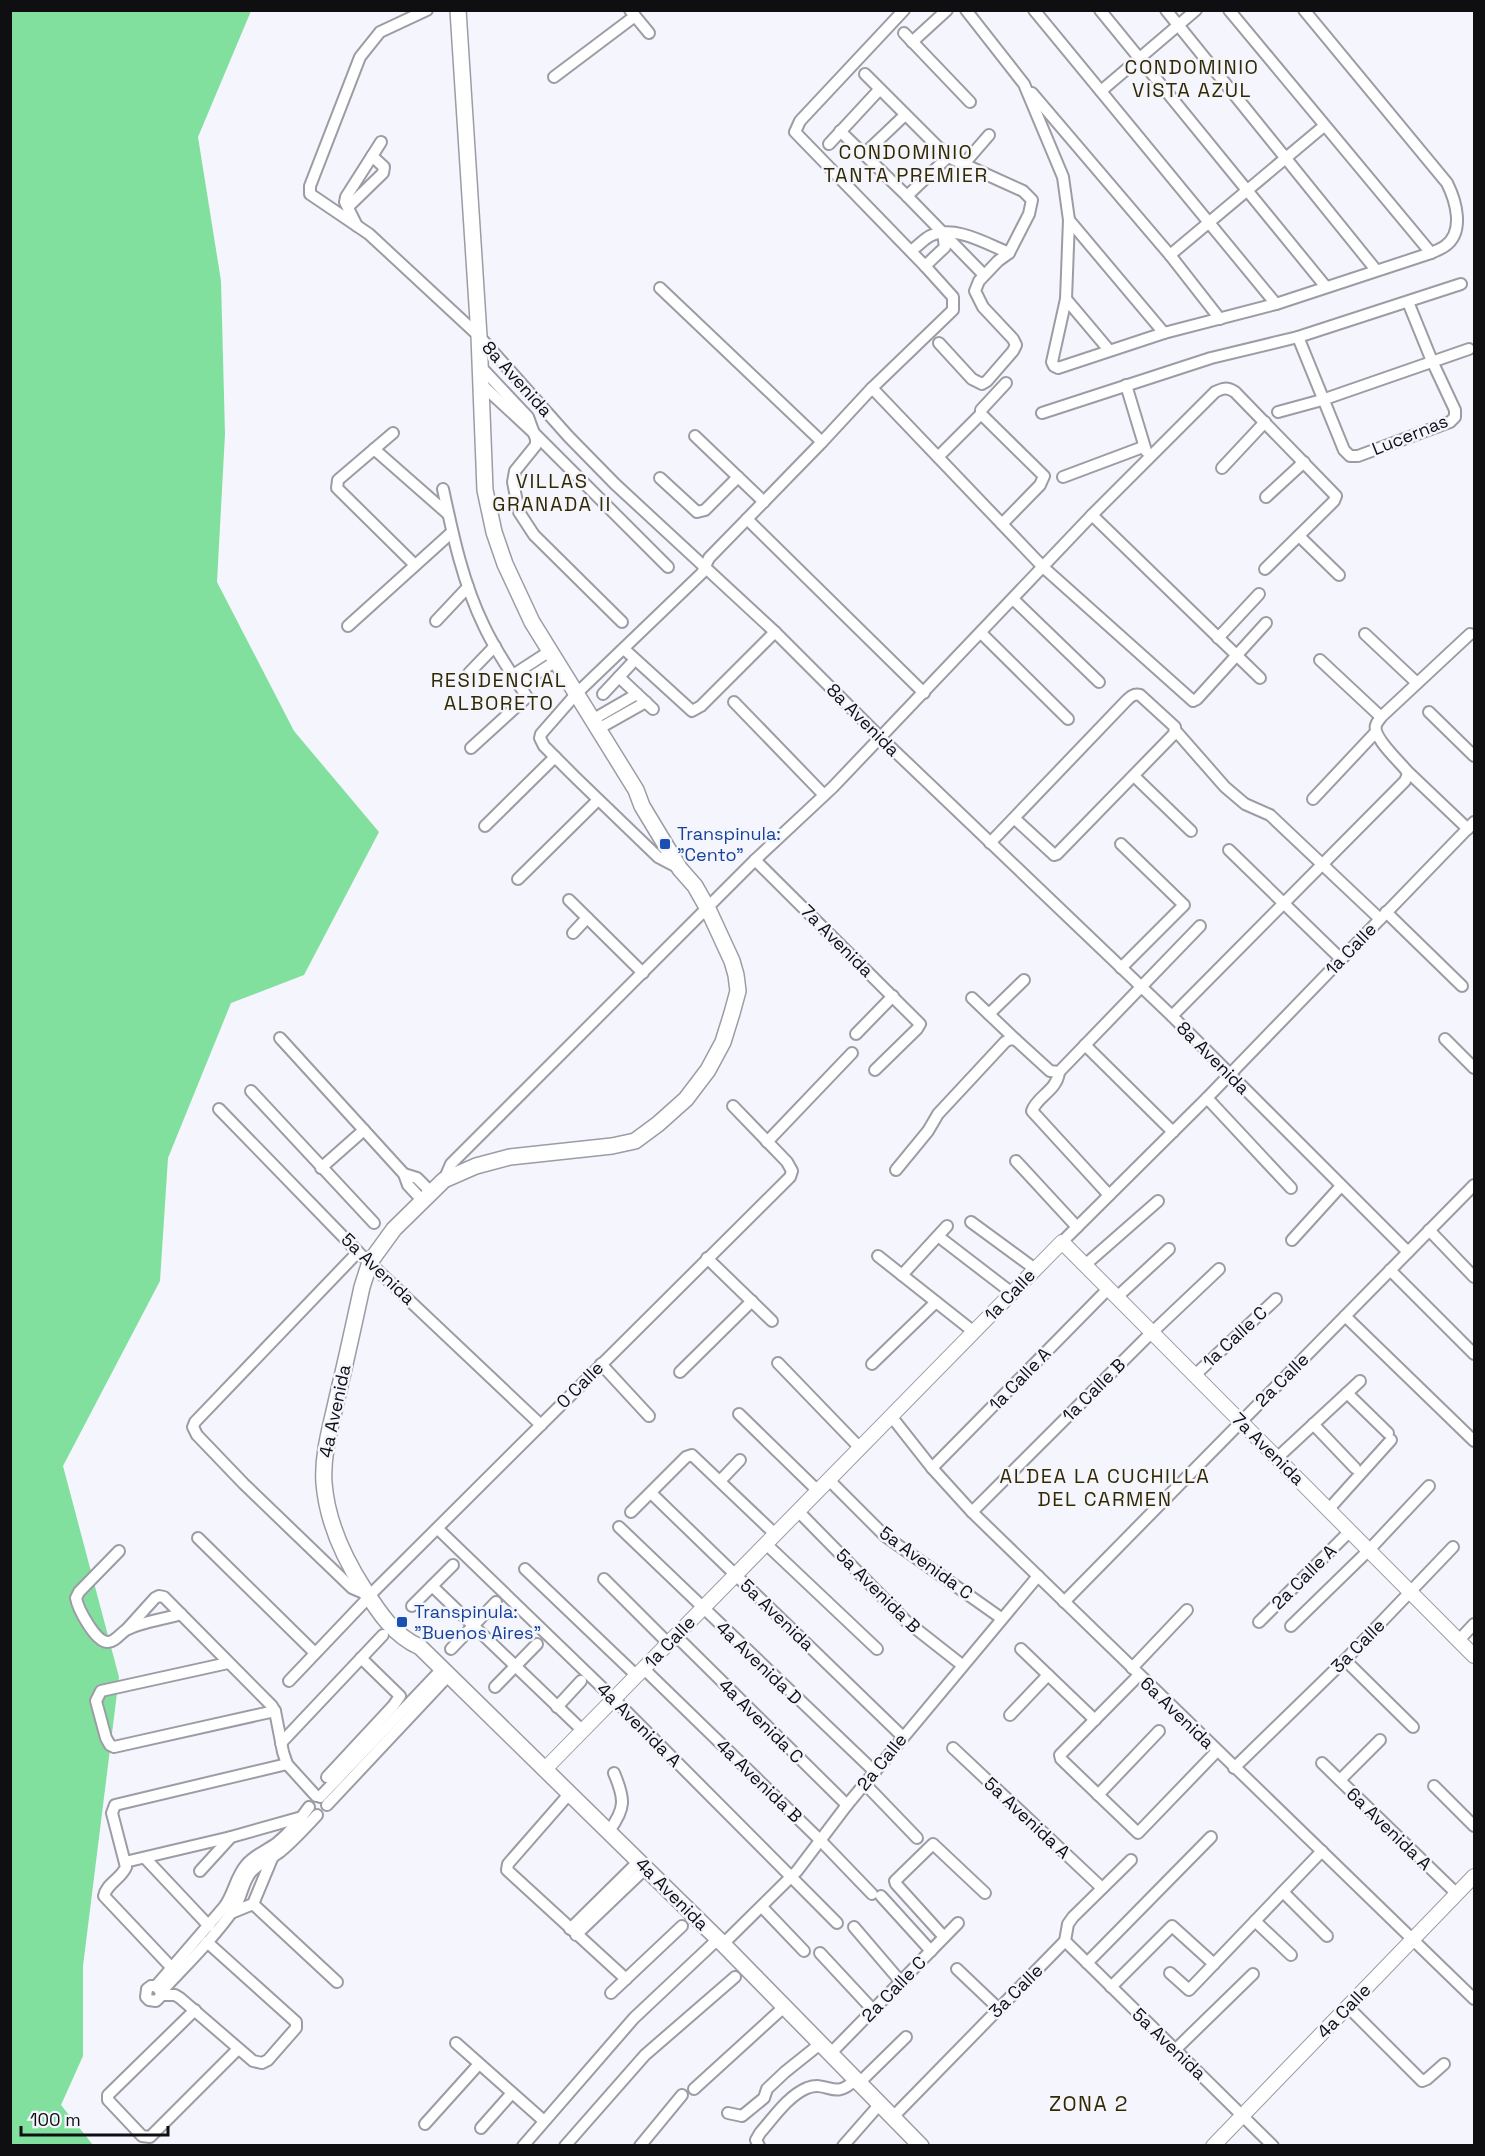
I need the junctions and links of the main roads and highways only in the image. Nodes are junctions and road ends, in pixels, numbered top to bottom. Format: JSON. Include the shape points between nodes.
{"nodes":[{"id":1,"x":458,"y":10,"type":"edge"},
{"id":2,"x":636,"y":790,"type":"junction"},
{"id":3,"x":695,"y":886,"type":"junction"},
{"id":4,"x":921,"y":2145,"type":"edge"}],
"edges":[{"from":1,"to":2,"type":"main road","via":[[479,336],[484,490],[494,532],[532,622]]},
{"from":2,"to":3,"type":"main road","via":[[680,869]]},
{"from":2,"to":3,"type":"main road","via":[[650,801],[688,864]]},
{"from":3,"to":4,"type":"main road","name":"4a Avenida","via":[[732,961],[738,992],[723,1042],[708,1070],[686,1099],[634,1141],[510,1157],[444,1180],[364,1257],[330,1429],[324,1470],[327,1500],[350,1567],[394,1628],[420,1647],[609,1831]]}]}
